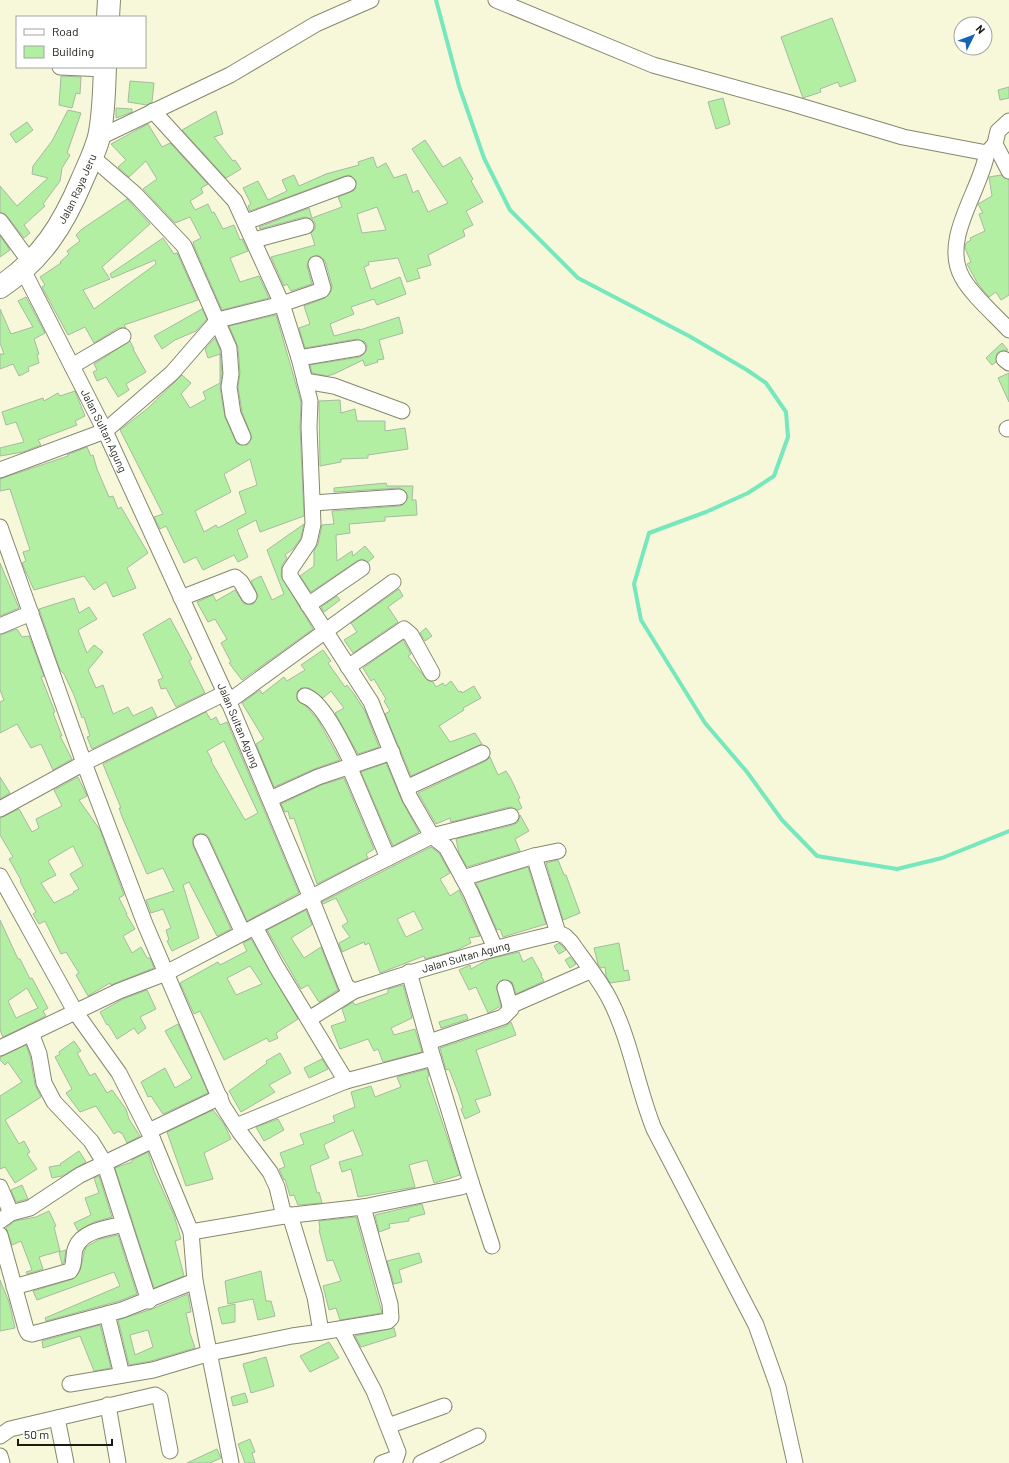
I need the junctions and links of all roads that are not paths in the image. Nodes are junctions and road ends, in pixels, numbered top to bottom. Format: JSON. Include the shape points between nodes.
{"nodes":[{"id":1,"x":109,"y":0,"type":"edge"},
{"id":2,"x":371,"y":0,"type":"edge"},
{"id":3,"x":496,"y":0,"type":"edge"},
{"id":4,"x":108,"y":16,"type":"edge"},
{"id":5,"x":105,"y":68,"type":"edge"},
{"id":6,"x":153,"y":111,"type":"junction"},
{"id":7,"x":1009,"y":121,"type":"edge"},
{"id":8,"x":95,"y":147,"type":"junction"},
{"id":9,"x":991,"y":148,"type":"junction"},
{"id":10,"x":1009,"y":171,"type":"edge"},
{"id":11,"x":348,"y":184,"type":"dead end"},
{"id":12,"x":0,"y":221,"type":"edge"},
{"id":13,"x":246,"y":222,"type":"junction"},
{"id":14,"x":306,"y":226,"type":"dead end"},
{"id":15,"x":254,"y":240,"type":"junction"},
{"id":16,"x":316,"y":264,"type":"dead end"},
{"id":17,"x":27,"y":266,"type":"junction"},
{"id":18,"x":0,"y":287,"type":"edge"},
{"id":19,"x":282,"y":304,"type":"junction"},
{"id":20,"x":218,"y":320,"type":"junction"},
{"id":21,"x":1009,"y":330,"type":"edge"},
{"id":22,"x":123,"y":336,"type":"dead end"},
{"id":23,"x":358,"y":348,"type":"dead end"},
{"id":24,"x":299,"y":358,"type":"junction"},
{"id":25,"x":72,"y":366,"type":"junction"},
{"id":26,"x":307,"y":390,"type":"junction"},
{"id":27,"x":402,"y":411,"type":"dead end"},
{"id":28,"x":105,"y":431,"type":"junction"},
{"id":29,"x":243,"y":437,"type":"dead end"},
{"id":30,"x":0,"y":470,"type":"edge"},
{"id":31,"x":399,"y":497,"type":"dead end"},
{"id":32,"x":313,"y":503,"type":"junction"},
{"id":33,"x":0,"y":527,"type":"edge"},
{"id":34,"x":362,"y":568,"type":"dead end"},
{"id":35,"x":393,"y":582,"type":"dead end"},
{"id":36,"x":249,"y":596,"type":"dead end"},
{"id":37,"x":181,"y":598,"type":"junction"},
{"id":38,"x":308,"y":605,"type":"junction"},
{"id":39,"x":31,"y":613,"type":"junction"},
{"id":40,"x":0,"y":626,"type":"edge"},
{"id":41,"x":326,"y":632,"type":"junction"},
{"id":42,"x":348,"y":667,"type":"junction"},
{"id":43,"x":432,"y":674,"type":"dead end"},
{"id":44,"x":305,"y":696,"type":"dead end"},
{"id":45,"x":226,"y":698,"type":"junction"},
{"id":46,"x":392,"y":752,"type":"junction"},
{"id":47,"x":482,"y":753,"type":"dead end"},
{"id":48,"x":84,"y":763,"type":"junction"},
{"id":49,"x":351,"y":765,"type":"junction"},
{"id":50,"x":406,"y":788,"type":"junction"},
{"id":51,"x":270,"y":799,"type":"junction"},
{"id":52,"x":0,"y":809,"type":"edge"},
{"id":53,"x":511,"y":816,"type":"dead end"},
{"id":54,"x":432,"y":836,"type":"junction"},
{"id":55,"x":200,"y":842,"type":"dead end"},
{"id":56,"x":558,"y":851,"type":"dead end"},
{"id":57,"x":534,"y":856,"type":"junction"},
{"id":58,"x":388,"y":858,"type":"junction"},
{"id":59,"x":0,"y":876,"type":"edge"},
{"id":60,"x":463,"y":878,"type":"junction"},
{"id":61,"x":311,"y":898,"type":"junction"},
{"id":62,"x":249,"y":930,"type":"junction"},
{"id":63,"x":558,"y":933,"type":"junction"},
{"id":64,"x":495,"y":948,"type":"junction"},
{"id":65,"x":590,"y":970,"type":"junction"},
{"id":66,"x":409,"y":972,"type":"junction"},
{"id":67,"x":166,"y":973,"type":"junction"},
{"id":68,"x":505,"y":988,"type":"dead end"},
{"id":69,"x":354,"y":991,"type":"junction"},
{"id":70,"x":510,"y":1006,"type":"junction"},
{"id":71,"x":76,"y":1013,"type":"junction"},
{"id":72,"x":309,"y":1019,"type":"junction"},
{"id":73,"x":30,"y":1033,"type":"junction"},
{"id":74,"x":2,"y":1042,"type":"edge"},
{"id":75,"x":429,"y":1042,"type":"junction"},
{"id":76,"x":433,"y":1058,"type":"junction"},
{"id":77,"x":346,"y":1081,"type":"junction"},
{"id":78,"x":220,"y":1097,"type":"junction"},
{"id":79,"x":236,"y":1126,"type":"junction"},
{"id":80,"x":151,"y":1136,"type":"junction"},
{"id":81,"x":104,"y":1162,"type":"junction"},
{"id":82,"x":471,"y":1182,"type":"junction"},
{"id":83,"x":0,"y":1187,"type":"edge"},
{"id":84,"x":363,"y":1206,"type":"junction"},
{"id":85,"x":287,"y":1216,"type":"junction"},
{"id":86,"x":5,"y":1217,"type":"edge"},
{"id":87,"x":124,"y":1224,"type":"junction"},
{"id":88,"x":191,"y":1232,"type":"junction"},
{"id":89,"x":0,"y":1235,"type":"edge"},
{"id":90,"x":492,"y":1246,"type":"dead end"},
{"id":91,"x":196,"y":1281,"type":"junction"},
{"id":92,"x":14,"y":1287,"type":"junction"},
{"id":93,"x":149,"y":1301,"type":"junction"},
{"id":94,"x":107,"y":1314,"type":"junction"},
{"id":95,"x":340,"y":1329,"type":"junction"},
{"id":96,"x":321,"y":1332,"type":"junction"},
{"id":97,"x":210,"y":1353,"type":"junction"},
{"id":98,"x":122,"y":1375,"type":"junction"},
{"id":99,"x":70,"y":1384,"type":"dead end"},
{"id":100,"x":108,"y":1405,"type":"junction"},
{"id":101,"x":444,"y":1406,"type":"dead end"},
{"id":102,"x":57,"y":1418,"type":"junction"},
{"id":103,"x":388,"y":1426,"type":"junction"},
{"id":104,"x":0,"y":1436,"type":"edge"},
{"id":105,"x":478,"y":1436,"type":"dead end"},
{"id":106,"x":170,"y":1451,"type":"dead end"},
{"id":107,"x":0,"y":1456,"type":"edge"},
{"id":108,"x":400,"y":1459,"type":"edge"},
{"id":109,"x":228,"y":1462,"type":"edge"},
{"id":110,"x":2,"y":1463,"type":"edge"},
{"id":111,"x":66,"y":1463,"type":"edge"},
{"id":112,"x":118,"y":1463,"type":"edge"},
{"id":113,"x":382,"y":1463,"type":"edge"},
{"id":114,"x":421,"y":1463,"type":"edge"},
{"id":115,"x":796,"y":1463,"type":"edge"}],
"edges":[{"from":1,"to":4,"type":"main road"},
{"from":2,"to":6,"type":"street","via":[[316,24],[230,75]]},
{"from":3,"to":9,"type":"street","via":[[653,65],[903,138]]},
{"from":5,"to":8,"type":"main road","name":"Jalan Raya Jeru","via":[[102,118]]},
{"from":6,"to":8,"type":"street"},
{"from":6,"to":13,"type":"street","via":[[226,190]]},
{"from":7,"to":9,"type":"street","via":[[998,131]]},
{"from":8,"to":17,"type":"main road","name":"Jalan Raya Jeru","via":[[64,220]]},
{"from":8,"to":20,"type":"street","via":[[184,246]]},
{"from":9,"to":10,"type":"street"},
{"from":9,"to":21,"type":"street","via":[[962,221],[954,247],[955,259],[962,278]]},
{"from":11,"to":13,"type":"street"},
{"from":12,"to":17,"type":"street","name":"Jalan Sultan Agung"},
{"from":13,"to":15,"type":"street"},
{"from":14,"to":15,"type":"street"},
{"from":15,"to":19,"type":"street"},
{"from":16,"to":19,"type":"street","via":[[322,290]]},
{"from":17,"to":18,"type":"main road","name":"Jalan Raya Jeru"},
{"from":17,"to":25,"type":"street","name":"Jalan Sultan Agung"},
{"from":19,"to":20,"type":"street"},
{"from":19,"to":24,"type":"street"},
{"from":20,"to":28,"type":"street","via":[[176,368]]},
{"from":20,"to":29,"type":"street","via":[[229,348],[233,414]]},
{"from":22,"to":25,"type":"street"},
{"from":23,"to":24,"type":"street"},
{"from":24,"to":26,"type":"street"},
{"from":25,"to":28,"type":"street","name":"Jalan Sultan Agung"},
{"from":26,"to":27,"type":"street","via":[[334,386]]},
{"from":26,"to":32,"type":"street"},
{"from":28,"to":30,"type":"street"},
{"from":28,"to":37,"type":"street","name":"Jalan Sultan Agung"},
{"from":31,"to":32,"type":"street"},
{"from":32,"to":38,"type":"street","via":[[313,524],[309,542],[290,570],[290,576]]},
{"from":33,"to":39,"type":"street"},
{"from":34,"to":38,"type":"street"},
{"from":35,"to":41,"type":"street"},
{"from":36,"to":37,"type":"street","via":[[241,582],[234,577]]},
{"from":37,"to":45,"type":"street","name":"Jalan Sultan Agung"},
{"from":38,"to":41,"type":"street"},
{"from":39,"to":40,"type":"street"},
{"from":39,"to":48,"type":"street"},
{"from":41,"to":42,"type":"street"},
{"from":41,"to":45,"type":"street"},
{"from":42,"to":43,"type":"street","via":[[404,629],[411,635]]},
{"from":42,"to":46,"type":"street","via":[[371,702]]},
{"from":44,"to":49,"type":"street","via":[[310,697],[319,707],[341,741]]},
{"from":45,"to":48,"type":"street"},
{"from":45,"to":51,"type":"street","name":"Jalan Sultan Agung"},
{"from":46,"to":49,"type":"street"},
{"from":46,"to":50,"type":"street"},
{"from":47,"to":50,"type":"street"},
{"from":48,"to":52,"type":"street"},
{"from":48,"to":67,"type":"street"},
{"from":49,"to":51,"type":"street"},
{"from":49,"to":58,"type":"street"},
{"from":50,"to":54,"type":"street"},
{"from":51,"to":61,"type":"street","name":"Jalan Sultan Agung"},
{"from":53,"to":54,"type":"street"},
{"from":54,"to":58,"type":"street"},
{"from":54,"to":60,"type":"street","via":[[446,847]]},
{"from":55,"to":62,"type":"street"},
{"from":56,"to":57,"type":"street"},
{"from":57,"to":60,"type":"street"},
{"from":57,"to":63,"type":"street"},
{"from":58,"to":61,"type":"street"},
{"from":59,"to":71,"type":"street"},
{"from":60,"to":64,"type":"street"},
{"from":61,"to":62,"type":"street"},
{"from":61,"to":69,"type":"street","name":"Jalan Sultan Agung","via":[[346,986]]},
{"from":62,"to":67,"type":"street"},
{"from":62,"to":72,"type":"street","via":[[276,966]]},
{"from":63,"to":64,"type":"street","name":"Jalan Sultan Agung"},
{"from":63,"to":65,"type":"street","via":[[571,942]]},
{"from":64,"to":66,"type":"street","name":"Jalan Sultan Agung"},
{"from":65,"to":70,"type":"street"},
{"from":65,"to":115,"type":"street","via":[[610,999],[626,1039],[644,1105],[654,1129],[756,1325],[778,1387]]},
{"from":66,"to":69,"type":"street","name":"Jalan Sultan Agung"},
{"from":66,"to":75,"type":"street"},
{"from":67,"to":71,"type":"street","via":[[119,991]]},
{"from":67,"to":78,"type":"street"},
{"from":68,"to":70,"type":"street"},
{"from":69,"to":72,"type":"street"},
{"from":70,"to":75,"type":"street","via":[[509,1013],[503,1017]]},
{"from":71,"to":73,"type":"street"},
{"from":71,"to":80,"type":"street","via":[[119,1073]]},
{"from":72,"to":77,"type":"street"},
{"from":73,"to":74,"type":"street"},
{"from":73,"to":81,"type":"street","via":[[38,1054],[44,1083],[54,1102],[91,1141]]},
{"from":75,"to":76,"type":"street"},
{"from":76,"to":77,"type":"street"},
{"from":76,"to":82,"type":"street"},
{"from":77,"to":79,"type":"street"},
{"from":78,"to":79,"type":"street"},
{"from":78,"to":80,"type":"street"},
{"from":79,"to":85,"type":"street","via":[[270,1172]]},
{"from":80,"to":81,"type":"street"},
{"from":80,"to":88,"type":"street"},
{"from":81,"to":86,"type":"street","via":[[30,1208]]},
{"from":81,"to":87,"type":"street"},
{"from":82,"to":84,"type":"street","via":[[461,1187]]},
{"from":82,"to":90,"type":"street"},
{"from":83,"to":86,"type":"street"},
{"from":84,"to":85,"type":"street"},
{"from":84,"to":95,"type":"street","via":[[390,1304],[391,1318]]},
{"from":85,"to":88,"type":"street"},
{"from":85,"to":96,"type":"street","via":[[315,1297]]},
{"from":87,"to":92,"type":"street","via":[[96,1231],[80,1242],[76,1247],[70,1271]]},
{"from":87,"to":93,"type":"street"},
{"from":88,"to":91,"type":"street"},
{"from":89,"to":92,"type":"street"},
{"from":91,"to":93,"type":"street"},
{"from":91,"to":97,"type":"street"},
{"from":92,"to":94,"type":"street","via":[[28,1333]]},
{"from":93,"to":94,"type":"street"},
{"from":94,"to":98,"type":"street"},
{"from":95,"to":96,"type":"street"},
{"from":95,"to":103,"type":"street","via":[[374,1390]]},
{"from":96,"to":97,"type":"street"},
{"from":97,"to":98,"type":"street","via":[[153,1370]]},
{"from":97,"to":109,"type":"street"},
{"from":98,"to":99,"type":"street"},
{"from":100,"to":102,"type":"street"},
{"from":100,"to":106,"type":"street","via":[[158,1396]]},
{"from":100,"to":112,"type":"street"},
{"from":101,"to":103,"type":"street"},
{"from":102,"to":104,"type":"street","via":[[10,1429]]},
{"from":102,"to":111,"type":"street"},
{"from":103,"to":108,"type":"street"},
{"from":105,"to":114,"type":"street"},
{"from":107,"to":110,"type":"street"},
{"from":108,"to":113,"type":"street"}]}
